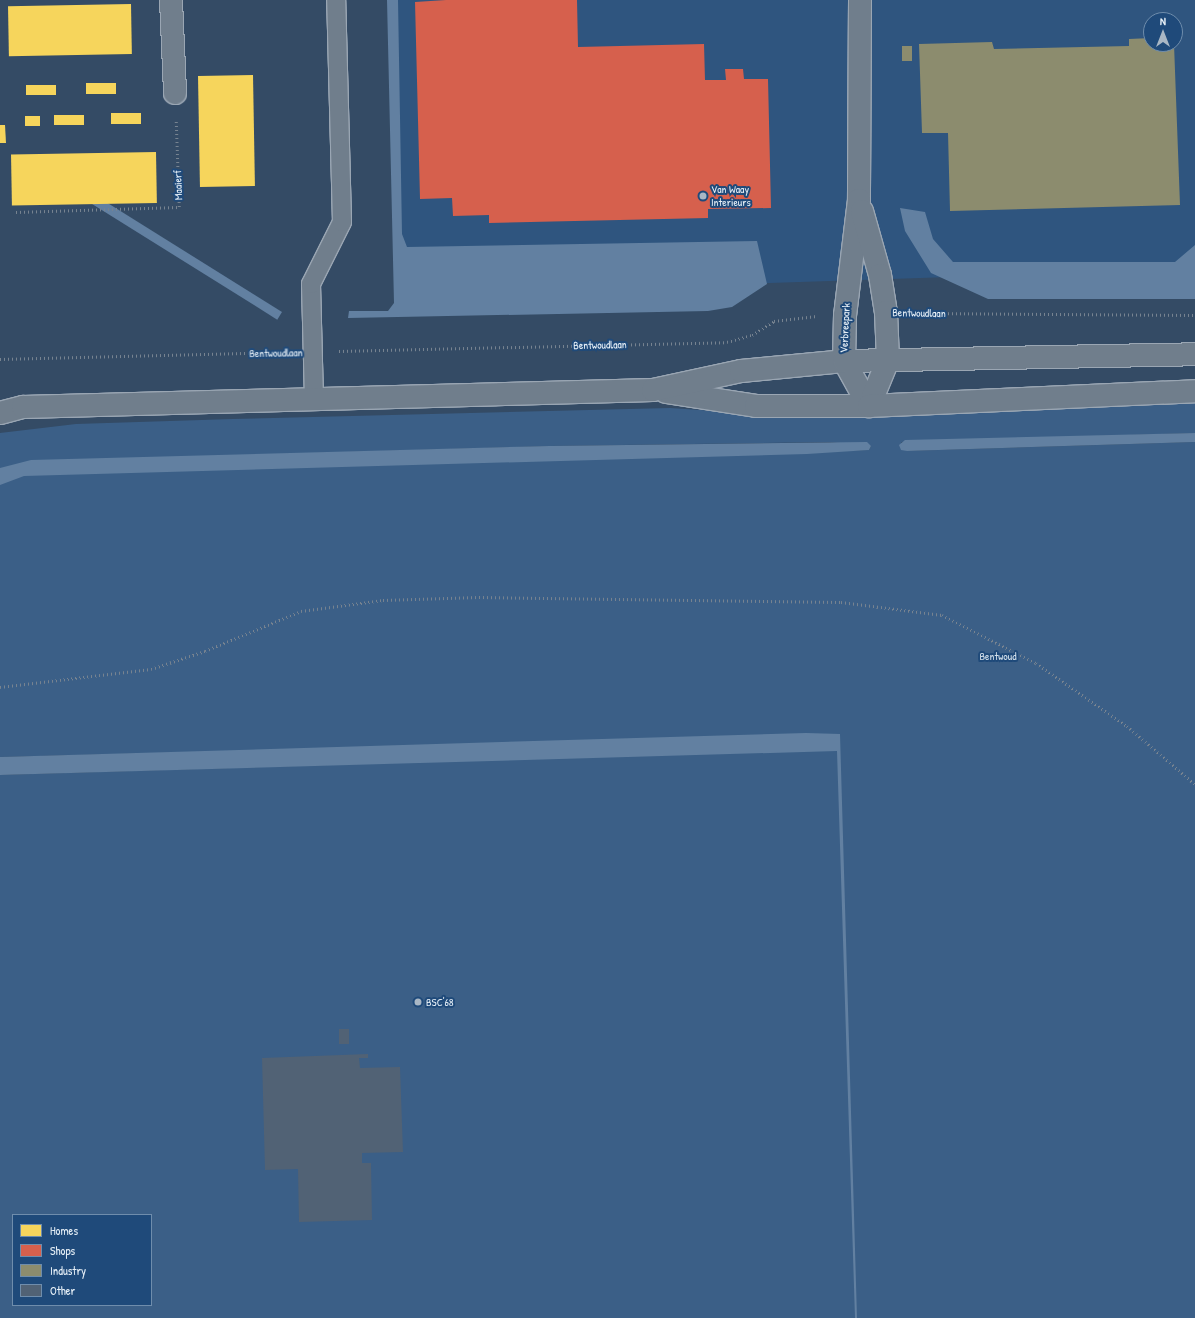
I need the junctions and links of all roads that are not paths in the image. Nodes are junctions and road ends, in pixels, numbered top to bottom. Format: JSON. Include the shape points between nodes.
{"nodes":[{"id":1,"x":171,"y":0,"type":"edge"},
{"id":2,"x":336,"y":0,"type":"edge"},
{"id":3,"x":860,"y":0,"type":"edge"},
{"id":4,"x":175,"y":93,"type":"road end"},
{"id":5,"x":860,"y":200,"type":"junction"},
{"id":6,"x":1195,"y":354,"type":"edge"},
{"id":7,"x":888,"y":360,"type":"junction"},
{"id":8,"x":844,"y":361,"type":"junction"},
{"id":9,"x":653,"y":390,"type":"junction"},
{"id":10,"x":1195,"y":392,"type":"edge"},
{"id":11,"x":314,"y":399,"type":"junction"},
{"id":12,"x":0,"y":402,"type":"edge"},
{"id":13,"x":869,"y":406,"type":"junction"},
{"id":14,"x":23,"y":407,"type":"junction"},
{"id":15,"x":0,"y":413,"type":"edge"}],
"edges":[{"from":1,"to":4,"type":"main road"},
{"from":2,"to":11,"type":"lane","via":[[342,222],[311,284]]},
{"from":3,"to":5,"type":"main road","name":"Verbreepark"},
{"from":5,"to":7,"type":"main road","name":"Verbreepark","via":[[880,275],[886,312]]},
{"from":5,"to":8,"type":"main road","name":"Verbreepark","via":[[845,314]]},
{"from":6,"to":7,"type":"main road"},
{"from":7,"to":8,"type":"main road"},
{"from":7,"to":13,"type":"main road","name":"Verbreepark"},
{"from":8,"to":9,"type":"main road","via":[[741,371]]},
{"from":8,"to":13,"type":"main road","name":"Verbreepark"},
{"from":9,"to":11,"type":"main road"},
{"from":9,"to":13,"type":"main road","via":[[756,406]]},
{"from":10,"to":13,"type":"main road"},
{"from":11,"to":14,"type":"main road"},
{"from":12,"to":14,"type":"main road"},
{"from":14,"to":15,"type":"main road"}]}
